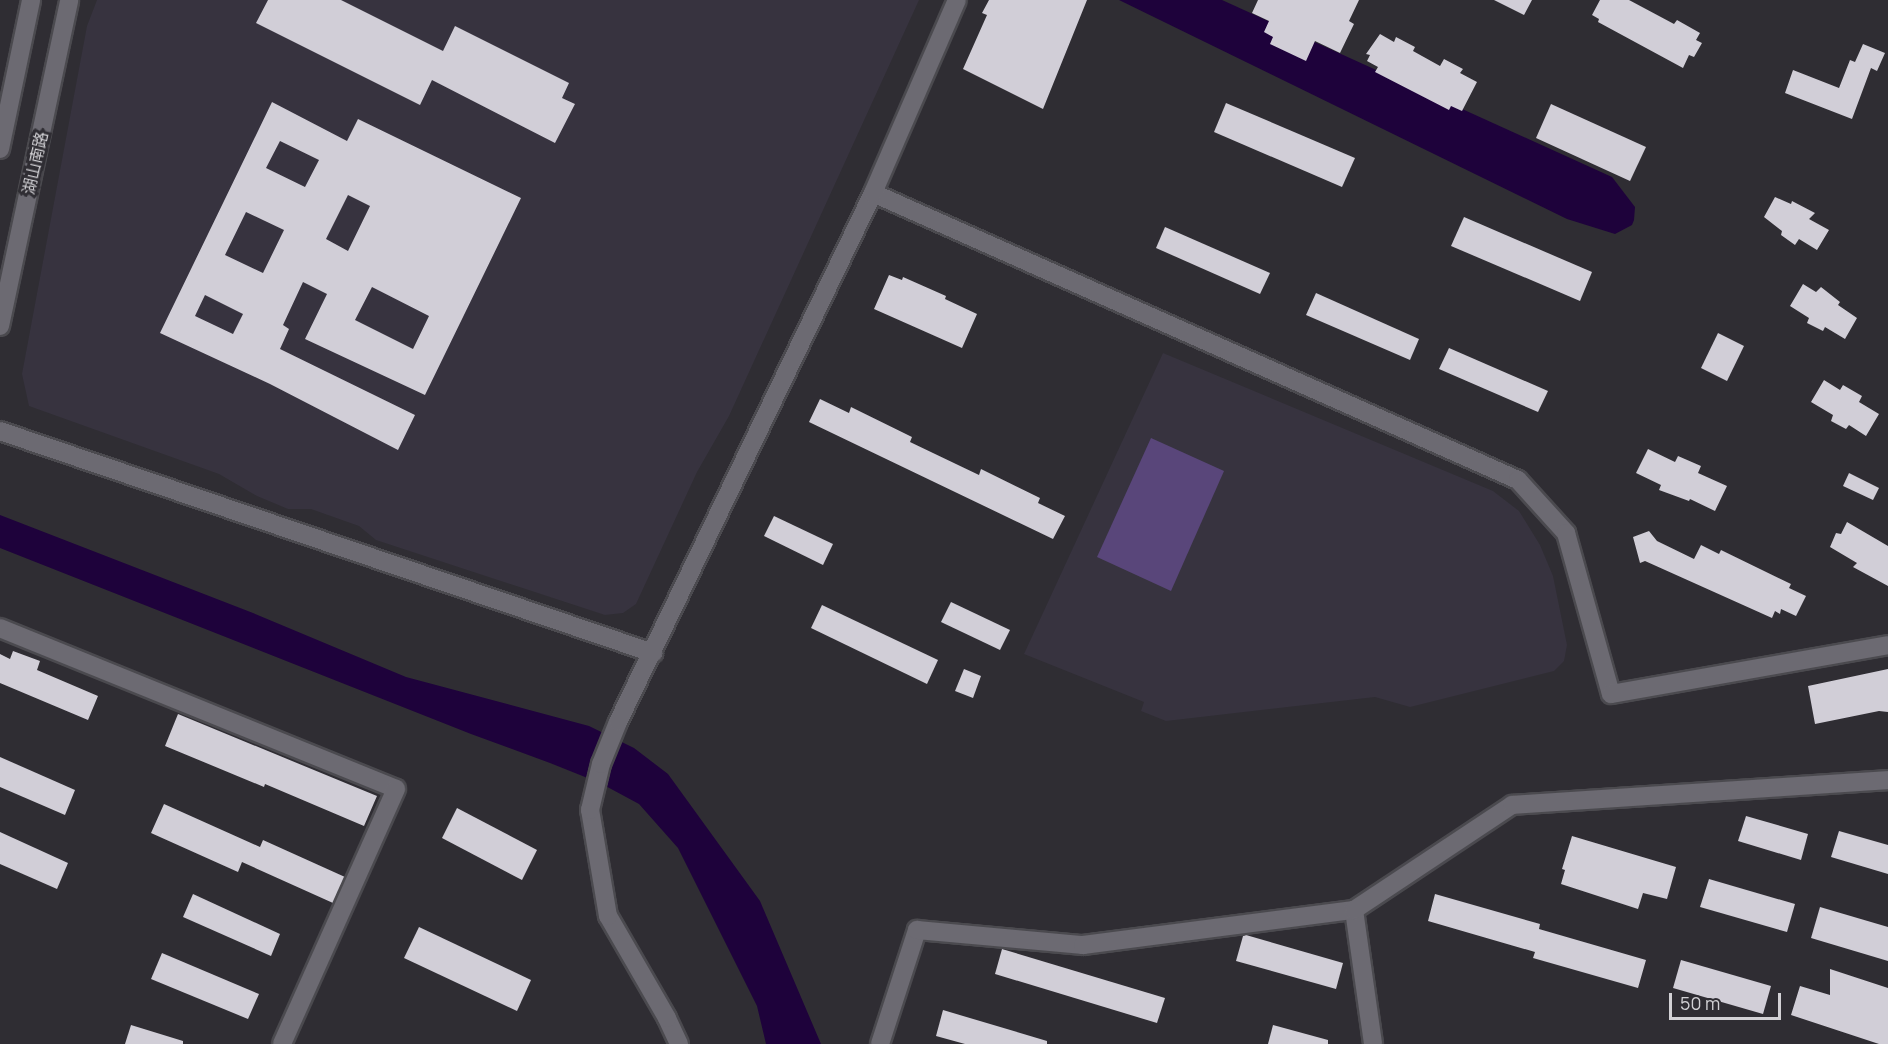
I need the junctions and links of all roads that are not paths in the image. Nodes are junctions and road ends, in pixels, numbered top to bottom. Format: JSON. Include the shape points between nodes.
{"nodes":[{"id":1,"x":31,"y":0,"type":"edge"},
{"id":2,"x":69,"y":0,"type":"edge"},
{"id":3,"x":957,"y":0,"type":"edge"},
{"id":4,"x":0,"y":149,"type":"edge"},
{"id":5,"x":873,"y":193,"type":"junction"},
{"id":6,"x":0,"y":326,"type":"edge"},
{"id":7,"x":0,"y":431,"type":"edge"},
{"id":8,"x":0,"y":628,"type":"edge"},
{"id":9,"x":1888,"y":645,"type":"edge"},
{"id":10,"x":653,"y":653,"type":"junction"},
{"id":11,"x":1888,"y":780,"type":"edge"},
{"id":12,"x":1354,"y":910,"type":"junction"},
{"id":13,"x":282,"y":1044,"type":"edge"},
{"id":14,"x":679,"y":1044,"type":"edge"},
{"id":15,"x":880,"y":1044,"type":"edge"},
{"id":16,"x":1373,"y":1044,"type":"edge"}],
"edges":[{"from":1,"to":4,"type":"street"},
{"from":2,"to":6,"type":"street","name":"湖山南路"},
{"from":3,"to":5,"type":"street"},
{"from":5,"to":9,"type":"street","via":[[1518,480],[1566,532],[1611,694]]},
{"from":5,"to":10,"type":"street"},
{"from":7,"to":10,"type":"street"},
{"from":8,"to":13,"type":"street","via":[[396,789]]},
{"from":10,"to":14,"type":"street","via":[[601,764],[590,810],[608,916]]},
{"from":11,"to":12,"type":"street","via":[[1512,805]]},
{"from":12,"to":15,"type":"street","via":[[1083,945],[917,930]]},
{"from":12,"to":16,"type":"street"}]}
